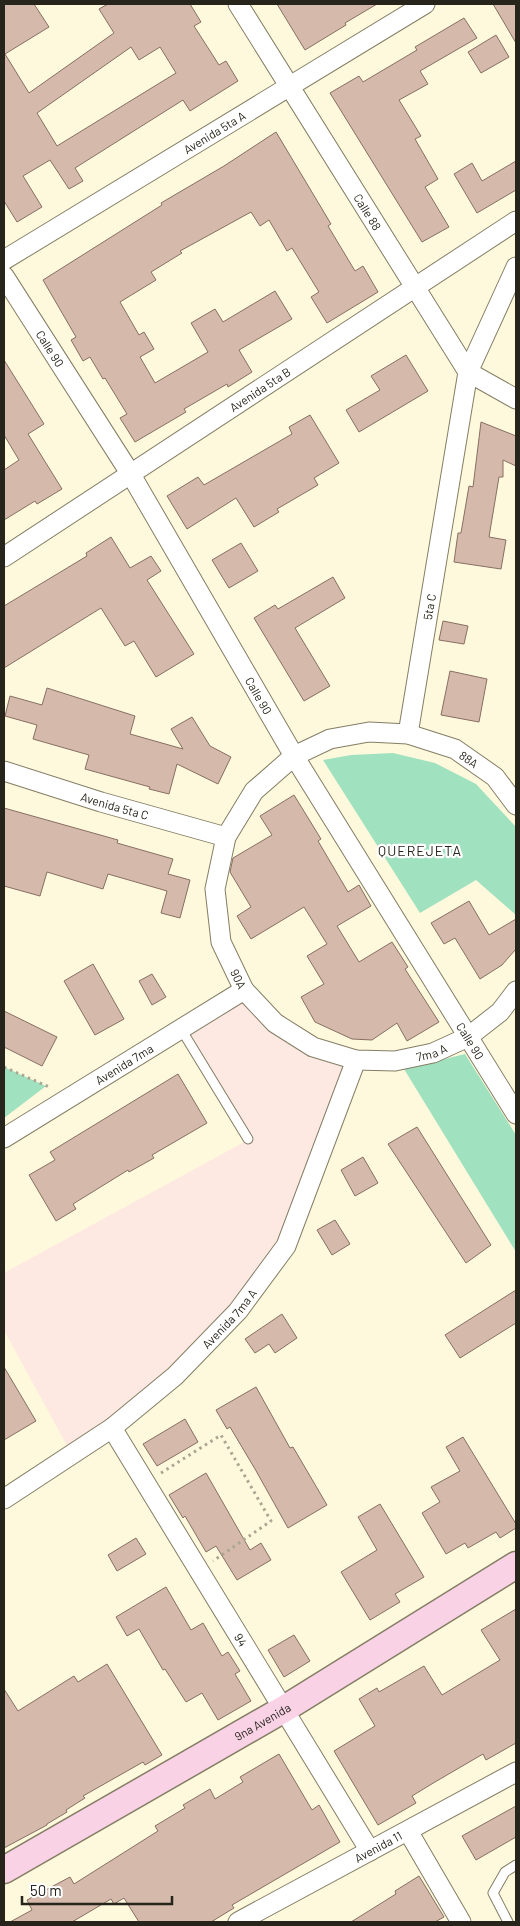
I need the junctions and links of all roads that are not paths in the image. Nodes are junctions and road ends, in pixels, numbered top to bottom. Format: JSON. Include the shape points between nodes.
{"nodes":[{"id":1,"x":238,"y":4,"type":"edge"},
{"id":2,"x":425,"y":4,"type":"edge"},
{"id":3,"x":289,"y":86,"type":"junction"},
{"id":4,"x":516,"y":222,"type":"edge"},
{"id":5,"x":4,"y":260,"type":"edge"},
{"id":6,"x":516,"y":267,"type":"edge"},
{"id":7,"x":4,"y":276,"type":"edge"},
{"id":8,"x":414,"y":287,"type":"junction"},
{"id":9,"x":468,"y":372,"type":"junction"},
{"id":10,"x":516,"y":399,"type":"edge"},
{"id":11,"x":130,"y":474,"type":"junction"},
{"id":12,"x":4,"y":557,"type":"edge"},
{"id":13,"x":408,"y":734,"type":"junction"},
{"id":14,"x":294,"y":756,"type":"junction"},
{"id":15,"x":4,"y":771,"type":"edge"},
{"id":16,"x":516,"y":805,"type":"edge"},
{"id":17,"x":226,"y":837,"type":"junction"},
{"id":18,"x":244,"y":990,"type":"junction"},
{"id":19,"x":516,"y":991,"type":"edge"},
{"id":20,"x":181,"y":1029,"type":"junction"},
{"id":21,"x":468,"y":1037,"type":"junction"},
{"id":22,"x":356,"y":1060,"type":"junction"},
{"id":23,"x":516,"y":1114,"type":"edge"},
{"id":24,"x":4,"y":1138,"type":"edge"},
{"id":25,"x":248,"y":1140,"type":"dead end"},
{"id":26,"x":112,"y":1428,"type":"junction"},
{"id":27,"x":5,"y":1495,"type":"edge"},
{"id":28,"x":516,"y":1565,"type":"edge"},
{"id":29,"x":284,"y":1709,"type":"junction"},
{"id":30,"x":516,"y":1772,"type":"edge"},
{"id":31,"x":408,"y":1830,"type":"junction"},
{"id":32,"x":370,"y":1851,"type":"junction"},
{"id":33,"x":516,"y":1865,"type":"edge"},
{"id":34,"x":4,"y":1870,"type":"edge"},
{"id":35,"x":238,"y":1922,"type":"edge"},
{"id":36,"x":461,"y":1922,"type":"edge"},
{"id":37,"x":508,"y":1922,"type":"edge"}],
"edges":[{"from":1,"to":3,"type":"street","name":"Calle 88"},
{"from":2,"to":3,"type":"street","name":"Avenida 5ta A"},
{"from":3,"to":5,"type":"street","name":"Avenida 5ta A"},
{"from":3,"to":8,"type":"street","name":"Calle 88"},
{"from":4,"to":8,"type":"street","name":"Avenida 5ta B"},
{"from":6,"to":9,"type":"street","name":"5ta C"},
{"from":7,"to":11,"type":"street","name":"Calle 90"},
{"from":8,"to":9,"type":"street","name":"Calle 88"},
{"from":8,"to":11,"type":"street","name":"Avenida 5ta B"},
{"from":9,"to":10,"type":"street","name":"Calle 88"},
{"from":9,"to":13,"type":"street","name":"5ta C"},
{"from":11,"to":12,"type":"street","name":"Avenida 5ta B"},
{"from":11,"to":14,"type":"street","name":"Calle 90"},
{"from":13,"to":14,"type":"street","via":[[369,732],[330,739]]},
{"from":13,"to":16,"type":"street","name":"88A","via":[[455,750],[495,777]]},
{"from":14,"to":17,"type":"street","via":[[254,791]]},
{"from":14,"to":21,"type":"street","name":"Calle 90"},
{"from":15,"to":17,"type":"street","name":"Avenida 5ta C"},
{"from":17,"to":18,"type":"street","name":"90A","via":[[215,889],[221,942]]},
{"from":18,"to":20,"type":"street","name":"Avenida 7ma"},
{"from":18,"to":22,"type":"street","name":"90A","via":[[275,1023],[313,1047]]},
{"from":19,"to":21,"type":"street","name":"7ma A","via":[[500,1012]]},
{"from":20,"to":24,"type":"street","name":"Avenida 7ma"},
{"from":20,"to":25,"type":"lane"},
{"from":21,"to":22,"type":"street","name":"7ma A","via":[[433,1053],[395,1061]]},
{"from":21,"to":23,"type":"street","name":"Calle 90"},
{"from":22,"to":26,"type":"street","name":"Avenida 7ma A","via":[[286,1246],[238,1311],[175,1376]]},
{"from":26,"to":27,"type":"street","name":"Avenida 7ma A"},
{"from":26,"to":29,"type":"street","name":"94"},
{"from":28,"to":29,"type":"main road","name":"9na Avenida"},
{"from":29,"to":32,"type":"street","name":"94"},
{"from":29,"to":34,"type":"main road","name":"9na Avenida"},
{"from":30,"to":31,"type":"street","name":"Avenida 11"},
{"from":31,"to":32,"type":"street","name":"Avenida 11"},
{"from":31,"to":36,"type":"street"},
{"from":32,"to":35,"type":"street","name":"Avenida 11"},
{"from":33,"to":37,"type":"lane","via":[[505,1872],[493,1893]]}]}
